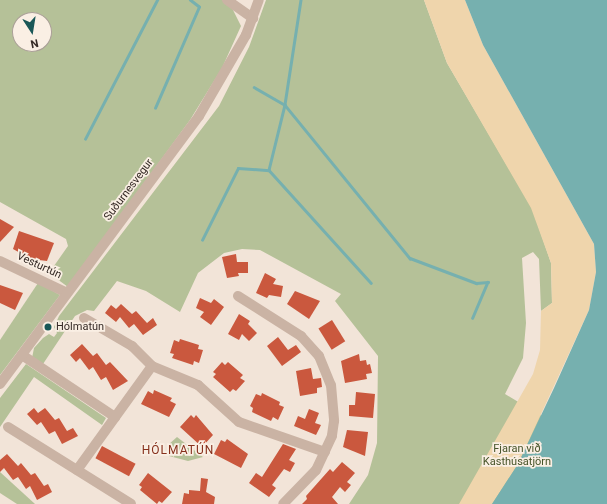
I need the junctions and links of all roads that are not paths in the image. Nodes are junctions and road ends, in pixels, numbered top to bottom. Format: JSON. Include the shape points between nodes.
{"nodes":[{"id":1,"x":227,"y":0,"type":"edge"},
{"id":2,"x":259,"y":0,"type":"edge"},
{"id":3,"x":253,"y":18,"type":"junction"},
{"id":4,"x":0,"y":261,"type":"edge"},
{"id":5,"x":67,"y":293,"type":"junction"},
{"id":6,"x":238,"y":296,"type":"dead end"},
{"id":7,"x":84,"y":318,"type":"dead end"},
{"id":8,"x":22,"y":355,"type":"junction"},
{"id":9,"x":152,"y":366,"type":"junction"},
{"id":10,"x":0,"y":384,"type":"edge"},
{"id":11,"x":115,"y":417,"type":"junction"},
{"id":12,"x":8,"y":427,"type":"dead end"},
{"id":13,"x":325,"y":452,"type":"junction"},
{"id":14,"x":77,"y":470,"type":"junction"},
{"id":15,"x":131,"y":504,"type":"edge"},
{"id":16,"x":283,"y":504,"type":"edge"}],
"edges":[{"from":1,"to":3,"type":"street"},
{"from":2,"to":3,"type":"street","name":"Suðurnesvegur"},
{"from":3,"to":5,"type":"street","name":"Suðurnesvegur","via":[[199,116]]},
{"from":4,"to":5,"type":"street","name":"Vesturtún"},
{"from":5,"to":8,"type":"street","name":"Suðurnesvegur"},
{"from":6,"to":13,"type":"street","via":[[259,312],[290,327],[319,356],[331,385],[334,402],[332,436]]},
{"from":7,"to":9,"type":"street","via":[[132,346]]},
{"from":8,"to":10,"type":"street","name":"Suðurnesvegur"},
{"from":8,"to":11,"type":"street"},
{"from":9,"to":11,"type":"street"},
{"from":9,"to":13,"type":"street","via":[[194,382],[239,422]]},
{"from":11,"to":14,"type":"street"},
{"from":12,"to":14,"type":"street"},
{"from":13,"to":16,"type":"street","via":[[316,470]]},
{"from":14,"to":15,"type":"street"}]}
